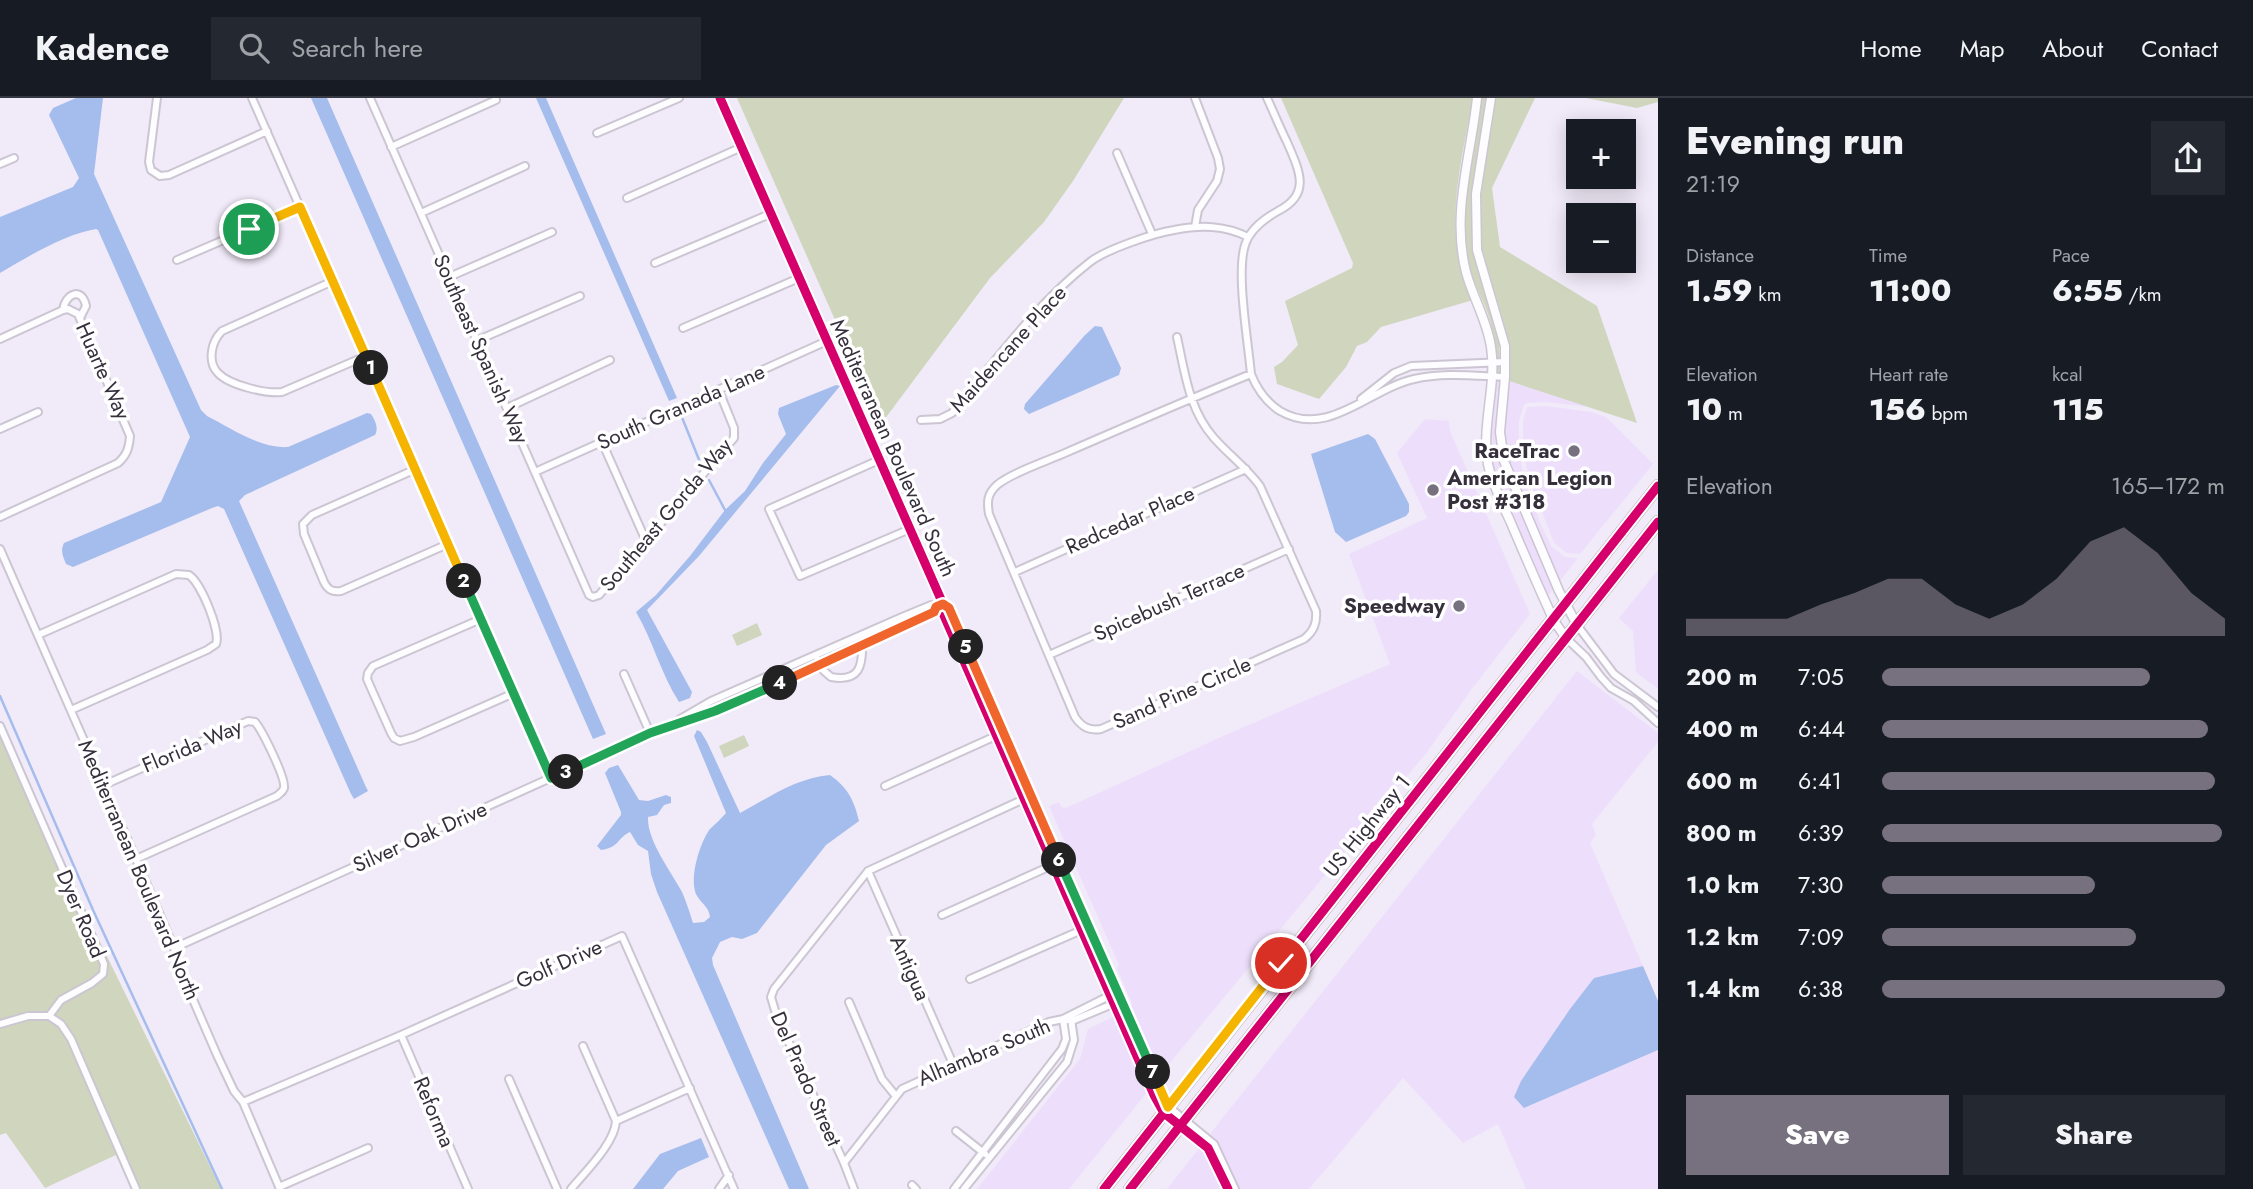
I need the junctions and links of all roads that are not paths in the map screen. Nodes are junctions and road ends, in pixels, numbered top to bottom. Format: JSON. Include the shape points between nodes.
{"nodes":[{"id":1,"x":157,"y":98,"type":"edge"},
{"id":2,"x":252,"y":98,"type":"edge"},
{"id":3,"x":370,"y":98,"type":"edge"},
{"id":4,"x":679,"y":98,"type":"edge"},
{"id":5,"x":720,"y":98,"type":"edge"},
{"id":6,"x":1195,"y":98,"type":"edge"},
{"id":7,"x":1267,"y":98,"type":"edge"},
{"id":8,"x":1477,"y":98,"type":"edge"},
{"id":9,"x":1491,"y":98,"type":"edge"},
{"id":10,"x":496,"y":100,"type":"dead end"},
{"id":11,"x":267,"y":131,"type":"junction"},
{"id":12,"x":597,"y":133,"type":"dead end"},
{"id":13,"x":391,"y":146,"type":"junction"},
{"id":14,"x":742,"y":147,"type":"junction"},
{"id":15,"x":1117,"y":153,"type":"dead end"},
{"id":16,"x":14,"y":158,"type":"dead end"},
{"id":17,"x":0,"y":164,"type":"edge"},
{"id":18,"x":525,"y":166,"type":"dead end"},
{"id":19,"x":627,"y":198,"type":"dead end"},
{"id":20,"x":300,"y":207,"type":"junction"},
{"id":21,"x":421,"y":213,"type":"junction"},
{"id":22,"x":770,"y":214,"type":"junction"},
{"id":23,"x":1195,"y":227,"type":"junction"},
{"id":24,"x":552,"y":232,"type":"dead end"},
{"id":25,"x":1152,"y":234,"type":"junction"},
{"id":26,"x":1248,"y":237,"type":"junction"},
{"id":27,"x":177,"y":260,"type":"dead end"},
{"id":28,"x":655,"y":263,"type":"dead end"},
{"id":29,"x":449,"y":277,"type":"junction"},
{"id":30,"x":799,"y":278,"type":"junction"},
{"id":31,"x":332,"y":281,"type":"junction"},
{"id":32,"x":580,"y":296,"type":"dead end"},
{"id":33,"x":62,"y":310,"type":"junction"},
{"id":34,"x":80,"y":318,"type":"junction"},
{"id":35,"x":683,"y":328,"type":"dead end"},
{"id":36,"x":1177,"y":337,"type":"dead end"},
{"id":37,"x":0,"y":339,"type":"edge"},
{"id":38,"x":478,"y":340,"type":"junction"},
{"id":39,"x":827,"y":341,"type":"junction"},
{"id":40,"x":366,"y":356,"type":"junction"},
{"id":41,"x":610,"y":360,"type":"dead end"},
{"id":42,"x":1492,"y":362,"type":"junction"},
{"id":43,"x":1505,"y":362,"type":"junction"},
{"id":44,"x":1251,"y":373,"type":"junction"},
{"id":45,"x":1492,"y":377,"type":"junction"},
{"id":46,"x":1505,"y":377,"type":"junction"},
{"id":47,"x":719,"y":391,"type":"junction"},
{"id":48,"x":1190,"y":399,"type":"junction"},
{"id":49,"x":507,"y":408,"type":"junction"},
{"id":50,"x":1349,"y":409,"type":"junction"},
{"id":51,"x":38,"y":412,"type":"dead end"},
{"id":52,"x":921,"y":420,"type":"dead end"},
{"id":53,"x":0,"y":429,"type":"edge"},
{"id":54,"x":602,"y":442,"type":"junction"},
{"id":55,"x":879,"y":460,"type":"junction"},
{"id":56,"x":1245,"y":468,"type":"junction"},
{"id":57,"x":416,"y":469,"type":"junction"},
{"id":58,"x":535,"y":472,"type":"junction"},
{"id":59,"x":1658,"y":486,"type":"edge"},
{"id":60,"x":0,"y":517,"type":"edge"},
{"id":61,"x":1658,"y":522,"type":"edge"},
{"id":62,"x":910,"y":528,"type":"junction"},
{"id":63,"x":646,"y":541,"type":"junction"},
{"id":64,"x":448,"y":544,"type":"junction"},
{"id":65,"x":0,"y":549,"type":"edge"},
{"id":66,"x":1289,"y":549,"type":"junction"},
{"id":67,"x":1015,"y":572,"type":"junction"},
{"id":68,"x":593,"y":597,"type":"junction"},
{"id":69,"x":593,"y":606,"type":"dead end"},
{"id":70,"x":939,"y":606,"type":"junction"},
{"id":71,"x":1566,"y":606,"type":"junction"},
{"id":72,"x":481,"y":619,"type":"junction"},
{"id":73,"x":1554,"y":621,"type":"junction"},
{"id":74,"x":1577,"y":625,"type":"junction"},
{"id":75,"x":38,"y":635,"type":"junction"},
{"id":76,"x":859,"y":636,"type":"junction"},
{"id":77,"x":1566,"y":638,"type":"junction"},
{"id":78,"x":862,"y":644,"type":"junction"},
{"id":79,"x":816,"y":655,"type":"junction"},
{"id":80,"x":1049,"y":655,"type":"junction"},
{"id":81,"x":820,"y":664,"type":"junction"},
{"id":82,"x":624,"y":674,"type":"dead end"},
{"id":83,"x":514,"y":693,"type":"junction"},
{"id":84,"x":1649,"y":700,"type":"junction"},
{"id":85,"x":1642,"y":708,"type":"junction"},
{"id":86,"x":1658,"y":708,"type":"edge"},
{"id":87,"x":71,"y":710,"type":"junction"},
{"id":88,"x":1658,"y":723,"type":"edge"},
{"id":89,"x":0,"y":726,"type":"edge"},
{"id":90,"x":667,"y":726,"type":"junction"},
{"id":91,"x":650,"y":733,"type":"junction"},
{"id":92,"x":1000,"y":734,"type":"junction"},
{"id":93,"x":551,"y":778,"type":"junction"},
{"id":94,"x":104,"y":785,"type":"junction"},
{"id":95,"x":885,"y":786,"type":"dead end"},
{"id":96,"x":1028,"y":797,"type":"junction"},
{"id":97,"x":136,"y":859,"type":"junction"},
{"id":98,"x":1057,"y":863,"type":"junction"},
{"id":99,"x":868,"y":871,"type":"junction"},
{"id":100,"x":942,"y":915,"type":"dead end"},
{"id":101,"x":1085,"y":928,"type":"junction"},
{"id":102,"x":174,"y":948,"type":"junction"},
{"id":103,"x":970,"y":979,"type":"dead end"},
{"id":104,"x":1114,"y":994,"type":"junction"},
{"id":105,"x":849,"y":1002,"type":"dead end"},
{"id":106,"x":1118,"y":1002,"type":"junction"},
{"id":107,"x":48,"y":1016,"type":"junction"},
{"id":108,"x":1071,"y":1018,"type":"junction"},
{"id":109,"x":1063,"y":1019,"type":"junction"},
{"id":110,"x":0,"y":1024,"type":"edge"},
{"id":111,"x":401,"y":1035,"type":"junction"},
{"id":112,"x":583,"y":1046,"type":"dead end"},
{"id":113,"x":953,"y":1064,"type":"junction"},
{"id":114,"x":509,"y":1079,"type":"dead end"},
{"id":115,"x":690,"y":1088,"type":"junction"},
{"id":116,"x":895,"y":1095,"type":"junction"},
{"id":117,"x":243,"y":1102,"type":"junction"},
{"id":118,"x":1166,"y":1110,"type":"junction"},
{"id":119,"x":616,"y":1121,"type":"junction"},
{"id":120,"x":1181,"y":1124,"type":"junction"},
{"id":121,"x":956,"y":1131,"type":"dead end"},
{"id":122,"x":368,"y":1148,"type":"dead end"},
{"id":123,"x":983,"y":1152,"type":"junction"},
{"id":124,"x":989,"y":1158,"type":"junction"},
{"id":125,"x":844,"y":1163,"type":"junction"},
{"id":126,"x":1225,"y":1174,"type":"junction"},
{"id":127,"x":729,"y":1175,"type":"junction"},
{"id":128,"x":280,"y":1188,"type":"edge"},
{"id":129,"x":136,"y":1189,"type":"edge"},
{"id":130,"x":468,"y":1189,"type":"edge"},
{"id":131,"x":557,"y":1189,"type":"edge"},
{"id":132,"x":571,"y":1189,"type":"edge"},
{"id":133,"x":719,"y":1189,"type":"edge"},
{"id":134,"x":734,"y":1189,"type":"edge"},
{"id":135,"x":854,"y":1189,"type":"edge"},
{"id":136,"x":954,"y":1189,"type":"edge"},
{"id":137,"x":964,"y":1189,"type":"edge"},
{"id":138,"x":1104,"y":1189,"type":"edge"},
{"id":139,"x":1129,"y":1189,"type":"edge"},
{"id":140,"x":1228,"y":1189,"type":"edge"},
{"id":141,"x":1235,"y":1189,"type":"edge"}],
"edges":[{"from":1,"to":11,"type":"street","via":[[148,173],[169,175]]},
{"from":2,"to":11,"type":"street"},
{"from":3,"to":13,"type":"street","name":"Southeast Spanish Way"},
{"from":4,"to":12,"type":"street"},
{"from":5,"to":14,"type":"street","name":"Mediterranean Boulevard South"},
{"from":6,"to":23,"type":"street","via":[[1220,169],[1198,210]]},
{"from":7,"to":26,"type":"street","via":[[1300,181],[1297,196],[1289,205],[1264,220]]},
{"from":8,"to":42,"type":"street","via":[[1460,209],[1466,273],[1483,314]]},
{"from":9,"to":43,"type":"street","via":[[1476,194],[1477,250],[1503,336]]},
{"from":10,"to":13,"type":"street"},
{"from":11,"to":20,"type":"street"},
{"from":13,"to":21,"type":"street","name":"Southeast Spanish Way"},
{"from":14,"to":19,"type":"street"},
{"from":14,"to":22,"type":"street","name":"Mediterranean Boulevard South"},
{"from":15,"to":25,"type":"street"},
{"from":16,"to":17,"type":"street"},
{"from":18,"to":21,"type":"street"},
{"from":20,"to":27,"type":"street"},
{"from":20,"to":31,"type":"street"},
{"from":21,"to":29,"type":"street","name":"Southeast Spanish Way"},
{"from":22,"to":28,"type":"street"},
{"from":22,"to":30,"type":"street","name":"Mediterranean Boulevard South"},
{"from":23,"to":25,"type":"street","name":"Maidencane Place"},
{"from":23,"to":26,"type":"street","name":"Maidencane Place","via":[[1220,227]]},
{"from":24,"to":29,"type":"street"},
{"from":25,"to":52,"type":"street","name":"Maidencane Place","via":[[1092,260],[1037,310],[952,413]]},
{"from":26,"to":44,"type":"street","via":[[1242,270]]},
{"from":29,"to":38,"type":"street","name":"Southeast Spanish Way"},
{"from":30,"to":35,"type":"street"},
{"from":30,"to":39,"type":"street","name":"Mediterranean Boulevard South"},
{"from":31,"to":40,"type":"street"},
{"from":31,"to":40,"type":"street","via":[[222,331],[213,343],[214,367],[231,381],[275,393]]},
{"from":32,"to":38,"type":"street"},
{"from":33,"to":34,"type":"street","name":"Huarte Way","via":[[74,311]]},
{"from":33,"to":34,"type":"street","via":[[67,298],[80,295],[86,306]]},
{"from":33,"to":37,"type":"street","name":"Huarte Way"},
{"from":34,"to":60,"type":"street","name":"Huarte Way","via":[[128,429],[129,449],[109,469]]},
{"from":36,"to":48,"type":"street"},
{"from":38,"to":49,"type":"street","name":"Southeast Spanish Way"},
{"from":39,"to":47,"type":"street","name":"South Granada Lane"},
{"from":39,"to":55,"type":"street","name":"Mediterranean Boulevard South"},
{"from":40,"to":57,"type":"street"},
{"from":41,"to":49,"type":"street"},
{"from":42,"to":43,"type":"street"},
{"from":42,"to":45,"type":"street"},
{"from":42,"to":50,"type":"street","via":[[1411,366],[1394,373]]},
{"from":43,"to":46,"type":"street"},
{"from":44,"to":48,"type":"street","name":"Sand Pine Circle"},
{"from":44,"to":50,"type":"street","via":[[1267,400],[1293,416],[1321,419]]},
{"from":45,"to":46,"type":"street"},
{"from":45,"to":50,"type":"street","via":[[1417,378]]},
{"from":45,"to":73,"type":"street","via":[[1488,464]]},
{"from":46,"to":71,"type":"street","via":[[1500,432],[1504,461]]},
{"from":47,"to":54,"type":"street","name":"South Granada Lane"},
{"from":47,"to":63,"type":"street","name":"Southeast Gorda Way","via":[[734,438]]},
{"from":48,"to":56,"type":"street","name":"Sand Pine Circle","via":[[1209,432]]},
{"from":48,"to":67,"type":"street","name":"Sand Pine Circle","via":[[991,491],[989,514]]},
{"from":49,"to":58,"type":"street","name":"Southeast Spanish Way"},
{"from":51,"to":53,"type":"street"},
{"from":54,"to":58,"type":"street","name":"South Granada Lane"},
{"from":54,"to":63,"type":"street"},
{"from":55,"to":62,"type":"street","name":"Mediterranean Boulevard South"},
{"from":55,"to":62,"type":"street","via":[[769,509],[800,576]]},
{"from":56,"to":66,"type":"street","name":"Sand Pine Circle","via":[[1260,486]]},
{"from":56,"to":67,"type":"street","name":"Redcedar Place"},
{"from":57,"to":64,"type":"street"},
{"from":57,"to":64,"type":"street","via":[[312,515],[303,524],[324,582],[328,589],[341,591]]},
{"from":58,"to":68,"type":"street","name":"Southeast Spanish Way"},
{"from":59,"to":71,"type":"main road","name":"US Highway 1"},
{"from":61,"to":74,"type":"main road","name":"US Highway 1"},
{"from":62,"to":70,"type":"street","name":"Mediterranean Boulevard South"},
{"from":63,"to":68,"type":"street","name":"Southeast Gorda Way","via":[[599,596]]},
{"from":64,"to":72,"type":"street"},
{"from":65,"to":75,"type":"street","name":"Mediterranean Boulevard North"},
{"from":66,"to":80,"type":"street","name":"Spicebush Terrace"},
{"from":66,"to":80,"type":"street","name":"Sand Pine Circle","via":[[1317,619],[1310,634],[1279,650],[1093,730],[1075,717]]},
{"from":67,"to":80,"type":"street","name":"Sand Pine Circle"},
{"from":68,"to":69,"type":"street"},
{"from":70,"to":76,"type":"street","name":"Silver Oak Drive","via":[[931,605]]},
{"from":70,"to":78,"type":"street","name":"Silver Oak Drive"},
{"from":70,"to":92,"type":"street","name":"Mediterranean Boulevard South"},
{"from":71,"to":73,"type":"main road","name":"US Highway 1"},
{"from":71,"to":74,"type":"street"},
{"from":72,"to":83,"type":"street"},
{"from":72,"to":83,"type":"street","via":[[373,666],[367,679],[391,733],[400,741],[414,737]]},
{"from":73,"to":77,"type":"street"},
{"from":73,"to":118,"type":"main road","name":"US Highway 1"},
{"from":74,"to":77,"type":"main road","name":"US Highway 1"},
{"from":74,"to":84,"type":"street","via":[[1614,674]]},
{"from":75,"to":87,"type":"street","name":"Mediterranean Boulevard North"},
{"from":75,"to":87,"type":"street","via":[[176,574],[189,575],[198,585],[218,633],[216,644]]},
{"from":76,"to":78,"type":"street"},
{"from":76,"to":79,"type":"street","name":"Silver Oak Drive"},
{"from":77,"to":85,"type":"street","via":[[1611,688]]},
{"from":77,"to":120,"type":"main road","name":"US Highway 1"},
{"from":78,"to":81,"type":"street","name":"Silver Oak Drive"},
{"from":78,"to":81,"type":"street","via":[[861,666],[854,674],[831,677]]},
{"from":79,"to":81,"type":"street"},
{"from":79,"to":90,"type":"street","name":"Silver Oak Drive","via":[[711,701]]},
{"from":81,"to":90,"type":"street","name":"Silver Oak Drive","via":[[715,711]]},
{"from":82,"to":91,"type":"street"},
{"from":83,"to":93,"type":"street"},
{"from":84,"to":85,"type":"street"},
{"from":84,"to":86,"type":"street"},
{"from":85,"to":88,"type":"street"},
{"from":87,"to":94,"type":"street","name":"Mediterranean Boulevard North"},
{"from":89,"to":107,"type":"street","name":"Dyer Road","via":[[104,964],[103,974],[61,1000]]},
{"from":90,"to":91,"type":"street","name":"Silver Oak Drive"},
{"from":91,"to":93,"type":"street","name":"Silver Oak Drive"},
{"from":92,"to":95,"type":"street"},
{"from":92,"to":96,"type":"street","name":"Mediterranean Boulevard South"},
{"from":93,"to":102,"type":"street","name":"Silver Oak Drive"},
{"from":94,"to":97,"type":"street","name":"Mediterranean Boulevard North"},
{"from":94,"to":97,"type":"street","name":"Florida Way","via":[[248,721],[262,731],[280,772],[285,787],[277,796]]},
{"from":96,"to":98,"type":"street","name":"Mediterranean Boulevard South"},
{"from":96,"to":99,"type":"street","name":"Del Prado Street"},
{"from":97,"to":102,"type":"street","name":"Mediterranean Boulevard North"},
{"from":98,"to":100,"type":"street"},
{"from":98,"to":101,"type":"street","name":"Mediterranean Boulevard South"},
{"from":99,"to":113,"type":"street","name":"Antigua"},
{"from":99,"to":125,"type":"street","name":"Del Prado Street","via":[[771,997]]},
{"from":101,"to":103,"type":"street"},
{"from":101,"to":104,"type":"street","name":"Mediterranean Boulevard South"},
{"from":102,"to":117,"type":"street","name":"Mediterranean Boulevard North","via":[[233,1091]]},
{"from":104,"to":106,"type":"street","name":"Mediterranean Boulevard South"},
{"from":104,"to":108,"type":"street","name":"Alhambra South"},
{"from":105,"to":116,"type":"street","via":[[882,1079]]},
{"from":106,"to":108,"type":"street","name":"Alhambra South"},
{"from":106,"to":118,"type":"street","name":"Mediterranean Boulevard South"},
{"from":107,"to":110,"type":"street"},
{"from":107,"to":129,"type":"street","via":[[61,1024],[71,1039]]},
{"from":108,"to":109,"type":"street","name":"Alhambra South"},
{"from":108,"to":124,"type":"street","via":[[1074,1040],[1067,1062]]},
{"from":109,"to":113,"type":"street","name":"Alhambra South"},
{"from":109,"to":123,"type":"street","via":[[1066,1039],[1062,1049]]},
{"from":111,"to":115,"type":"street","name":"Golf Drive","via":[[622,936]]},
{"from":111,"to":117,"type":"street","name":"Golf Drive"},
{"from":111,"to":130,"type":"street","name":"Reforma"},
{"from":112,"to":119,"type":"street"},
{"from":113,"to":116,"type":"street","name":"Alhambra South"},
{"from":114,"to":131,"type":"street"},
{"from":115,"to":119,"type":"street"},
{"from":115,"to":127,"type":"street","name":"Golf Drive"},
{"from":116,"to":125,"type":"street","name":"Alhambra South"},
{"from":117,"to":128,"type":"street","name":"Mediterranean Boulevard North"},
{"from":118,"to":120,"type":"street","name":"Mediterranean Boulevard South"},
{"from":118,"to":138,"type":"main road","name":"US Highway 1"},
{"from":119,"to":132,"type":"street","via":[[604,1148]]},
{"from":120,"to":126,"type":"street","name":"Mediterranean Boulevard South","via":[[1208,1148]]},
{"from":120,"to":139,"type":"main road","name":"US Highway 1"},
{"from":121,"to":123,"type":"street"},
{"from":122,"to":128,"type":"street"},
{"from":123,"to":124,"type":"street"},
{"from":123,"to":136,"type":"street"},
{"from":124,"to":137,"type":"street"},
{"from":125,"to":135,"type":"street"},
{"from":126,"to":140,"type":"street"},
{"from":126,"to":141,"type":"street"},
{"from":127,"to":133,"type":"street"},
{"from":127,"to":134,"type":"street","name":"Golf Drive"}]}
